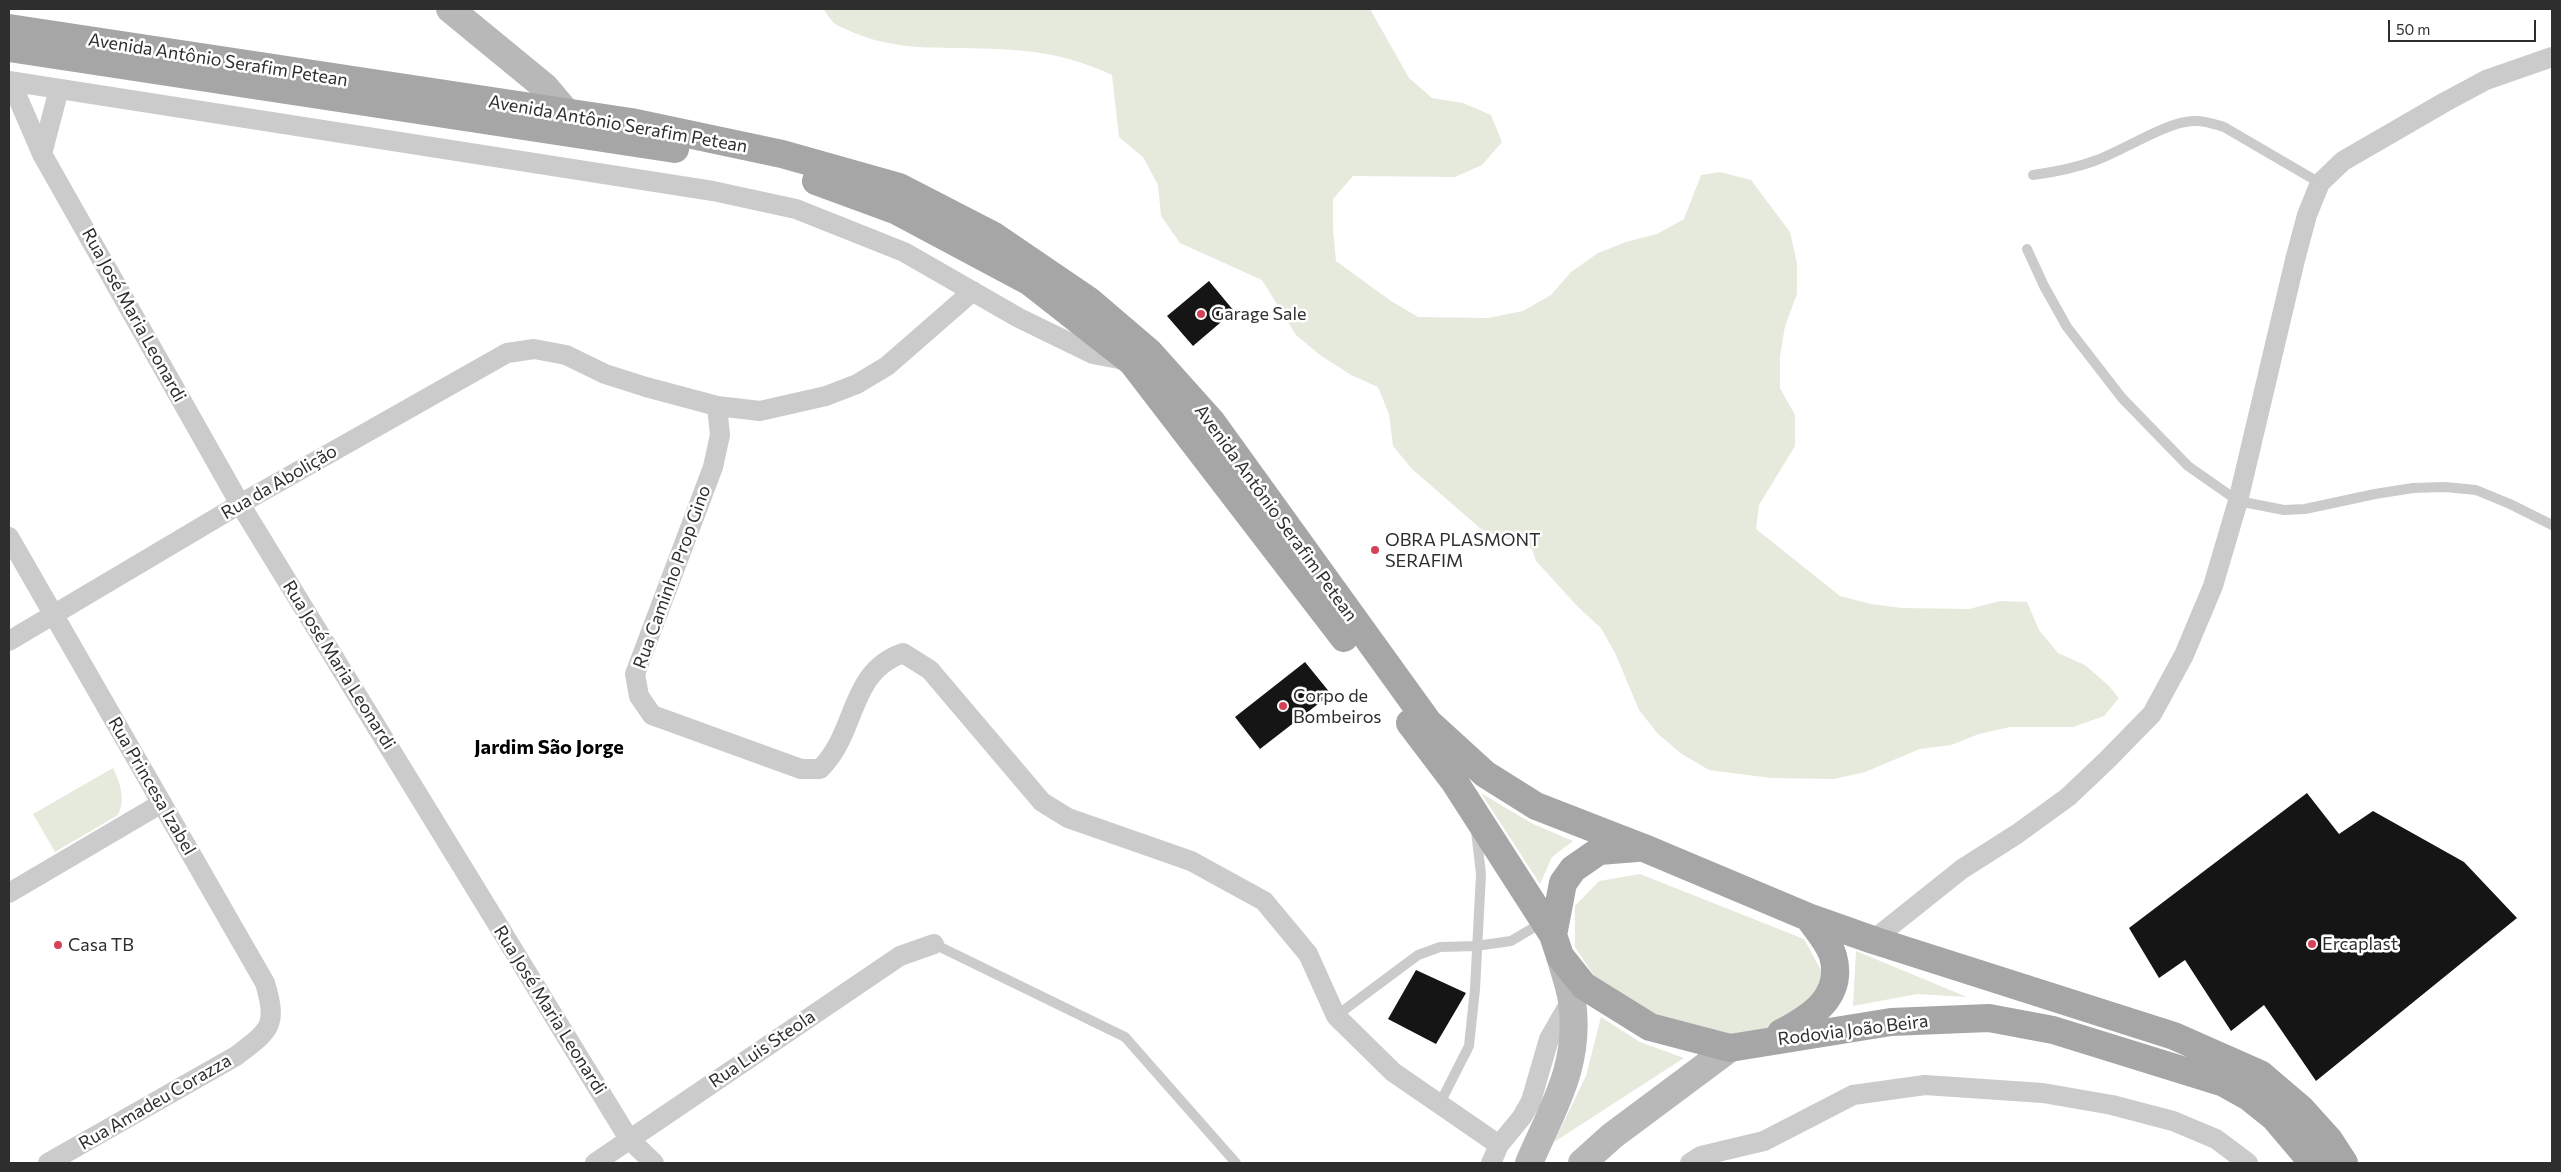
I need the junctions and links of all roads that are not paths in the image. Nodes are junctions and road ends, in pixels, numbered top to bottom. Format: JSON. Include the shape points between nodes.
{"nodes":[{"id":1,"x":450,"y":9,"type":"edge"},
{"id":2,"x":9,"y":28,"type":"edge"},
{"id":3,"x":9,"y":48,"type":"edge"},
{"id":4,"x":2552,"y":57,"type":"edge"},
{"id":5,"x":512,"y":60,"type":"junction"},
{"id":6,"x":10,"y":82,"type":"edge"},
{"id":7,"x":58,"y":89,"type":"junction"},
{"id":8,"x":512,"y":105,"type":"junction"},
{"id":9,"x":576,"y":124,"type":"junction"},
{"id":10,"x":42,"y":154,"type":"junction"},
{"id":11,"x":2033,"y":175,"type":"dead end"},
{"id":12,"x":2320,"y":183,"type":"junction"},
{"id":13,"x":2027,"y":249,"type":"dead end"},
{"id":14,"x":973,"y":291,"type":"junction"},
{"id":15,"x":1132,"y":362,"type":"junction"},
{"id":16,"x":717,"y":406,"type":"junction"},
{"id":17,"x":2238,"y":501,"type":"junction"},
{"id":18,"x":240,"y":504,"type":"junction"},
{"id":19,"x":2552,"y":525,"type":"edge"},
{"id":20,"x":9,"y":537,"type":"edge"},
{"id":21,"x":54,"y":615,"type":"junction"},
{"id":22,"x":9,"y":640,"type":"edge"},
{"id":23,"x":1454,"y":781,"type":"joint"},
{"id":24,"x":162,"y":803,"type":"junction"},
{"id":25,"x":1474,"y":810,"type":"junction"},
{"id":26,"x":1644,"y":848,"type":"junction"},
{"id":27,"x":9,"y":893,"type":"edge"},
{"id":28,"x":1808,"y":917,"type":"junction"},
{"id":29,"x":1553,"y":938,"type":"junction"},
{"id":30,"x":1873,"y":940,"type":"junction"},
{"id":31,"x":934,"y":944,"type":"joint"},
{"id":32,"x":1476,"y":946,"type":"junction"},
{"id":33,"x":1572,"y":999,"type":"junction"},
{"id":34,"x":1336,"y":1016,"type":"junction"},
{"id":35,"x":260,"y":1038,"type":"joint"},
{"id":36,"x":1766,"y":1041,"type":"junction"},
{"id":37,"x":1730,"y":1048,"type":"junction"},
{"id":38,"x":1439,"y":1104,"type":"junction"},
{"id":39,"x":630,"y":1139,"type":"junction"},
{"id":40,"x":1764,"y":1141,"type":"junction"},
{"id":41,"x":1499,"y":1145,"type":"junction"},
{"id":42,"x":48,"y":1163,"type":"edge"},
{"id":43,"x":595,"y":1163,"type":"edge"},
{"id":44,"x":654,"y":1163,"type":"edge"},
{"id":45,"x":1236,"y":1163,"type":"edge"},
{"id":46,"x":1491,"y":1163,"type":"edge"},
{"id":47,"x":1529,"y":1163,"type":"edge"},
{"id":48,"x":1582,"y":1163,"type":"edge"},
{"id":49,"x":1690,"y":1163,"type":"edge"},
{"id":50,"x":1741,"y":1163,"type":"edge"},
{"id":51,"x":2248,"y":1163,"type":"edge"},
{"id":52,"x":2313,"y":1163,"type":"edge"},
{"id":53,"x":2344,"y":1163,"type":"edge"}],
"edges":[{"from":1,"to":5,"type":"main road"},
{"from":2,"to":8,"type":"main road","name":"Avenida Antônio Serafim Petean"},
{"from":3,"to":9,"type":"main road","name":"Avenida Antônio Serafim Petean"},
{"from":4,"to":12,"type":"street","via":[[2486,80],[2343,162]]},
{"from":5,"to":8,"type":"main road","via":[[521,88]]},
{"from":5,"to":9,"type":"main road","via":[[545,87]]},
{"from":6,"to":7,"type":"street"},
{"from":6,"to":10,"type":"street","name":"Rua José Maria Leonardi"},
{"from":7,"to":10,"type":"street"},
{"from":7,"to":14,"type":"street","via":[[713,190],[796,208],[904,252]]},
{"from":8,"to":9,"type":"main road","name":"Avenida Antônio Serafim Petean"},
{"from":9,"to":15,"type":"main road","name":"Avenida Antônio Serafim Petean","via":[[668,148],[800,175],[895,210],[1030,282]]},
{"from":9,"to":26,"type":"main road","name":"Avenida Antônio Serafim Petean","via":[[707,137],[782,154],[899,187],[994,236],[1088,300],[1150,353],[1211,421],[1428,722],[1485,774],[1536,806]]},
{"from":10,"to":18,"type":"street","name":"Rua José Maria Leonardi"},
{"from":11,"to":12,"type":"lane","via":[[2072,169],[2177,124],[2192,121],[2224,127]]},
{"from":12,"to":17,"type":"street","via":[[2307,215],[2279,321]]},
{"from":13,"to":17,"type":"lane","via":[[2067,327],[2122,398],[2188,466]]},
{"from":14,"to":15,"type":"street","via":[[1092,354]]},
{"from":14,"to":16,"type":"street","via":[[887,366],[857,384],[826,396],[760,410]]},
{"from":15,"to":23,"type":"main road","name":"Avenida Antônio Serafim Petean"},
{"from":16,"to":18,"type":"street","name":"Rua da Abolição","via":[[605,374],[566,355],[534,349],[507,353]]},
{"from":16,"to":34,"type":"street","name":"Rua Caminho Prop Gino","via":[[720,435],[713,467],[635,674],[639,696],[652,715],[801,770],[820,769],[837,750],[867,678],[887,659],[903,653],[930,670],[1042,802],[1068,818],[1191,861],[1264,900],[1308,954]]},
{"from":17,"to":19,"type":"lane","via":[[2284,510],[2413,488],[2446,487],[2476,490]]},
{"from":17,"to":30,"type":"street","via":[[2213,586],[2184,655],[2152,714],[2068,797],[1962,869]]},
{"from":18,"to":21,"type":"street","name":"Rua da Abolição"},
{"from":18,"to":39,"type":"street","name":"Rua José Maria Leonardi"},
{"from":20,"to":21,"type":"street","name":"Rua Princesa Izabel"},
{"from":21,"to":22,"type":"street","name":"Rua da Abolição"},
{"from":21,"to":24,"type":"street","name":"Rua Princesa Izabel"},
{"from":23,"to":25,"type":"main road","name":"Rodovia João Beira"},
{"from":24,"to":27,"type":"street"},
{"from":24,"to":35,"type":"street","name":"Rua Princesa Izabel","via":[[265,983],[273,1008],[270,1024]]},
{"from":25,"to":29,"type":"main road","name":"Rodovia João Beira"},
{"from":25,"to":32,"type":"lane","via":[[1481,874]]},
{"from":26,"to":28,"type":"main road"},
{"from":26,"to":29,"type":"main road","via":[[1599,851],[1573,869],[1562,883]]},
{"from":28,"to":30,"type":"main road"},
{"from":28,"to":36,"type":"main road","via":[[1833,954],[1836,975],[1829,999],[1808,1020]]},
{"from":29,"to":32,"type":"lane"},
{"from":29,"to":33,"type":"main road"},
{"from":29,"to":37,"type":"main road","name":"Rodovia João Beira","via":[[1584,986],[1650,1027]]},
{"from":30,"to":53,"type":"main road","via":[[2174,1036],[2260,1074],[2300,1109],[2329,1140]]},
{"from":31,"to":39,"type":"street","name":"Rua Luis Steola","via":[[900,956]]},
{"from":31,"to":45,"type":"lane","via":[[1125,1036]]},
{"from":32,"to":34,"type":"lane","via":[[1440,947],[1418,956]]},
{"from":32,"to":38,"type":"lane","via":[[1468,1046]]},
{"from":33,"to":41,"type":"street","via":[[1550,1039],[1531,1101]]},
{"from":33,"to":47,"type":"main road","via":[[1573,1054],[1569,1071]]},
{"from":34,"to":38,"type":"street","name":"Rua Caminho Prop Gino","via":[[1393,1072]]},
{"from":35,"to":42,"type":"street","name":"Rua Amadeu Corazza","via":[[236,1056]]},
{"from":36,"to":37,"type":"main road","name":"Rodovia João Beira"},
{"from":36,"to":52,"type":"main road","name":"Rodovia João Beira","via":[[1891,1022],[1988,1018],[2052,1030],[2224,1083],[2274,1117]]},
{"from":37,"to":48,"type":"main road","via":[[1612,1136]]},
{"from":38,"to":41,"type":"street","name":"Rua Caminho Prop Gino"},
{"from":39,"to":43,"type":"street","name":"Rua Luis Steola"},
{"from":39,"to":44,"type":"street","name":"Rua José Maria Leonardi"},
{"from":40,"to":49,"type":"street","via":[[1701,1156]]},
{"from":40,"to":50,"type":"street"},
{"from":40,"to":51,"type":"street","via":[[1853,1095],[1924,1085],[2043,1093],[2112,1106],[2173,1121],[2216,1139]]},
{"from":41,"to":46,"type":"street"}]}
